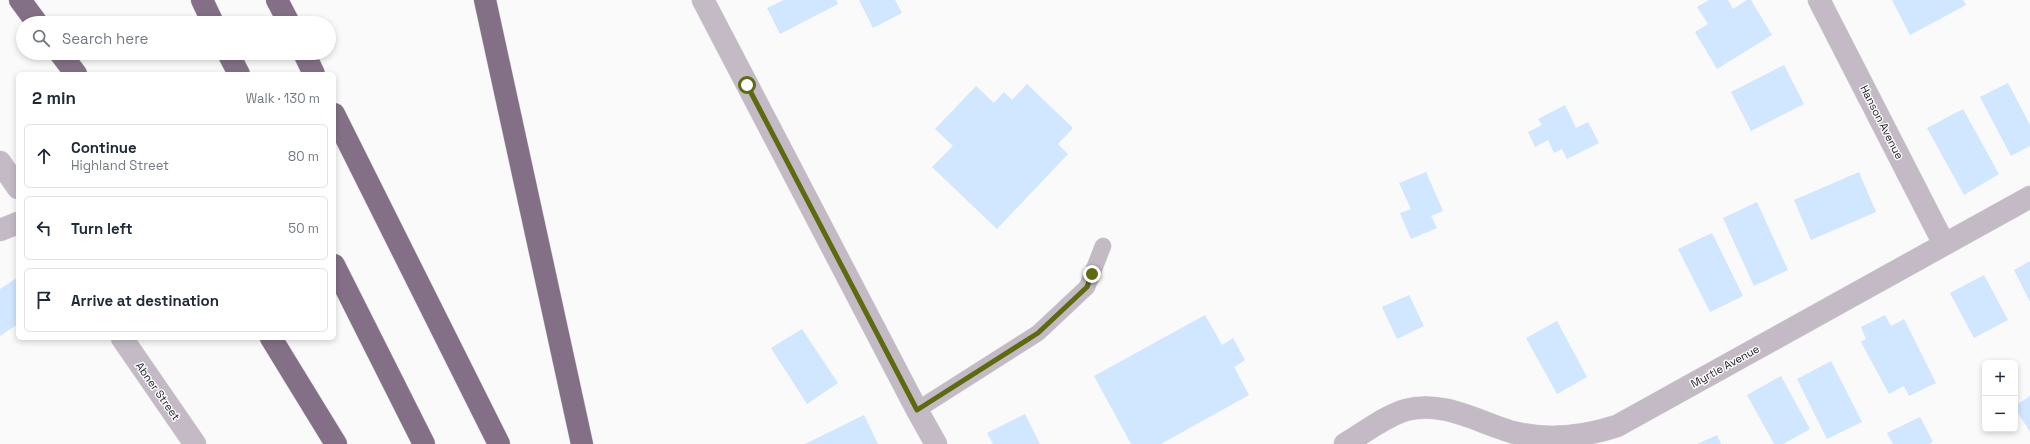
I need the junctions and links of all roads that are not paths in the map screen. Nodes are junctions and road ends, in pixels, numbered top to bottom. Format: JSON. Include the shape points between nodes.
{"nodes":[{"id":1,"x":20,"y":0,"type":"edge"},
{"id":2,"x":202,"y":0,"type":"edge"},
{"id":3,"x":277,"y":0,"type":"edge"},
{"id":4,"x":485,"y":0,"type":"edge"},
{"id":5,"x":702,"y":0,"type":"edge"},
{"id":6,"x":1819,"y":0,"type":"edge"},
{"id":7,"x":33,"y":16,"type":"edge"},
{"id":8,"x":210,"y":16,"type":"edge"},
{"id":9,"x":285,"y":16,"type":"edge"},
{"id":10,"x":65,"y":60,"type":"edge"},
{"id":11,"x":232,"y":60,"type":"edge"},
{"id":12,"x":307,"y":60,"type":"edge"},
{"id":13,"x":74,"y":72,"type":"edge"},
{"id":14,"x":238,"y":72,"type":"edge"},
{"id":15,"x":313,"y":72,"type":"edge"},
{"id":16,"x":336,"y":118,"type":"edge"},
{"id":17,"x":0,"y":162,"type":"edge"},
{"id":18,"x":16,"y":185,"type":"edge"},
{"id":19,"x":2030,"y":197,"type":"edge"},
{"id":20,"x":16,"y":224,"type":"edge"},
{"id":21,"x":0,"y":230,"type":"edge"},
{"id":22,"x":1944,"y":244,"type":"junction"},
{"id":23,"x":1103,"y":246,"type":"dead end"},
{"id":24,"x":336,"y":269,"type":"edge"},
{"id":25,"x":123,"y":340,"type":"edge"},
{"id":26,"x":272,"y":340,"type":"edge"},
{"id":27,"x":917,"y":410,"type":"junction"},
{"id":28,"x":195,"y":444,"type":"edge"},
{"id":29,"x":336,"y":444,"type":"edge"},
{"id":30,"x":424,"y":444,"type":"edge"},
{"id":31,"x":499,"y":444,"type":"edge"},
{"id":32,"x":582,"y":444,"type":"edge"},
{"id":33,"x":936,"y":444,"type":"edge"},
{"id":34,"x":1345,"y":444,"type":"edge"}],
"edges":[{"from":1,"to":7,"type":"highway"},
{"from":2,"to":8,"type":"highway"},
{"from":3,"to":9,"type":"highway"},
{"from":4,"to":32,"type":"highway"},
{"from":5,"to":27,"type":"street"},
{"from":6,"to":22,"type":"street","name":"Hanson Avenue"},
{"from":10,"to":13,"type":"highway"},
{"from":11,"to":14,"type":"highway"},
{"from":12,"to":15,"type":"highway"},
{"from":16,"to":31,"type":"highway"},
{"from":17,"to":18,"type":"street"},
{"from":19,"to":22,"type":"street","name":"Myrtle Avenue"},
{"from":20,"to":21,"type":"street"},
{"from":22,"to":34,"type":"street","name":"Myrtle Avenue","via":[[1617,426],[1597,433],[1554,438],[1531,436],[1445,409],[1420,408],[1398,413]]},
{"from":23,"to":27,"type":"lane","via":[[1087,287],[1038,333]]},
{"from":24,"to":30,"type":"highway"},
{"from":25,"to":28,"type":"street","name":"Abner Street"},
{"from":26,"to":29,"type":"highway"},
{"from":27,"to":33,"type":"street"}]}
